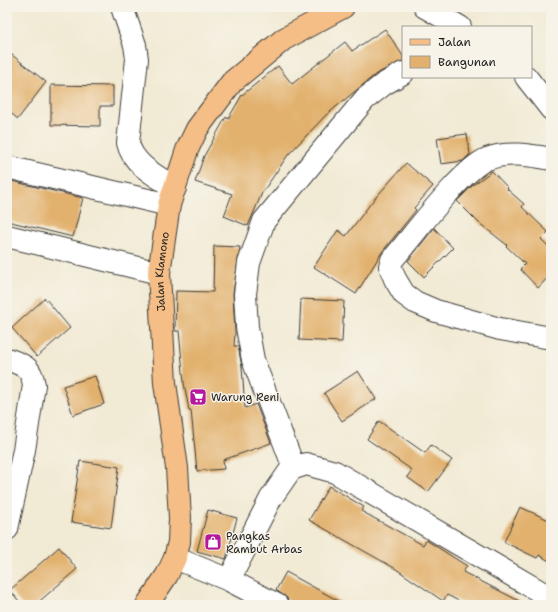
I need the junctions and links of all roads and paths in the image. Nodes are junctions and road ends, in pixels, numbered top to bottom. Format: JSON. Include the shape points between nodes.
{"nodes":[{"id":1,"x":122,"y":7,"type":"edge"},
{"id":2,"x":343,"y":7,"type":"edge"},
{"id":3,"x":425,"y":7,"type":"edge"},
{"id":4,"x":458,"y":26,"type":"edge"},
{"id":5,"x":402,"y":74,"type":"edge"},
{"id":6,"x":527,"y":78,"type":"edge"},
{"id":7,"x":551,"y":109,"type":"edge"},
{"id":8,"x":551,"y":159,"type":"edge"},
{"id":9,"x":7,"y":167,"type":"edge"},
{"id":10,"x":172,"y":197,"type":"junction"},
{"id":11,"x":7,"y":236,"type":"edge"},
{"id":12,"x":159,"y":273,"type":"junction"},
{"id":13,"x":551,"y":338,"type":"edge"},
{"id":14,"x":7,"y":359,"type":"edge"},
{"id":15,"x":294,"y":468,"type":"junction"},
{"id":16,"x":10,"y":507,"type":"edge"},
{"id":17,"x":7,"y":529,"type":"edge"},
{"id":18,"x":175,"y":558,"type":"junction"},
{"id":19,"x":229,"y":580,"type":"junction"},
{"id":20,"x":551,"y":598,"type":"edge"},
{"id":21,"x":147,"y":605,"type":"edge"},
{"id":22,"x":277,"y":605,"type":"edge"}],
"edges":[{"from":1,"to":10,"type":"street","via":[[135,45],[136,59],[128,143],[130,150],[143,166]]},
{"from":2,"to":10,"type":"main road","name":"Jalan Klamono","via":[[284,39],[232,82],[197,129],[187,150]]},
{"from":3,"to":4,"type":"street"},
{"from":5,"to":15,"type":"street","via":[[365,99],[264,221],[249,263],[245,294],[253,360]]},
{"from":6,"to":7,"type":"street"},
{"from":8,"to":13,"type":"street","via":[[499,156],[486,160],[472,169],[392,260],[390,266],[404,294],[415,302],[436,311],[500,329]]},
{"from":9,"to":10,"type":"street"},
{"from":10,"to":12,"type":"main road","name":"Jalan Klamono"},
{"from":11,"to":12,"type":"street"},
{"from":12,"to":18,"type":"main road","name":"Jalan Klamono","via":[[165,383],[178,468],[180,518]]},
{"from":14,"to":16,"type":"street","via":[[28,369],[34,385],[24,450]]},
{"from":15,"to":19,"type":"street","via":[[277,489]]},
{"from":15,"to":20,"type":"street","via":[[306,464],[335,472]]},
{"from":16,"to":17,"type":"street"},
{"from":18,"to":19,"type":"street"},
{"from":18,"to":21,"type":"main road","name":"Jalan Klamono","via":[[167,576]]},
{"from":19,"to":22,"type":"street"}]}
